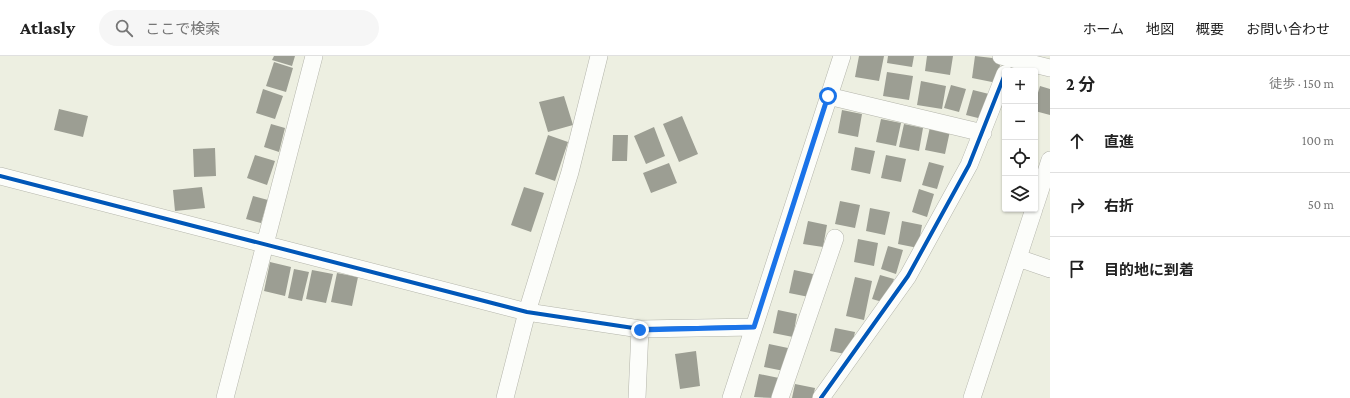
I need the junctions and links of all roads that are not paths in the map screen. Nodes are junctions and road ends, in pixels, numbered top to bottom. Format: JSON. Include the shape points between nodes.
{"nodes":[{"id":1,"x":314,"y":56,"type":"edge"},
{"id":2,"x":599,"y":56,"type":"edge"},
{"id":3,"x":842,"y":56,"type":"edge"},
{"id":4,"x":1006,"y":62,"type":"edge"},
{"id":5,"x":1050,"y":68,"type":"edge"},
{"id":6,"x":1002,"y":82,"type":"edge"},
{"id":7,"x":828,"y":96,"type":"junction"},
{"id":8,"x":983,"y":133,"type":"junction"},
{"id":9,"x":1050,"y":160,"type":"edge"},
{"id":10,"x":0,"y":176,"type":"edge"},
{"id":11,"x":1038,"y":197,"type":"edge"},
{"id":12,"x":1033,"y":212,"type":"edge"},
{"id":13,"x":835,"y":238,"type":"dead end"},
{"id":14,"x":266,"y":243,"type":"junction"},
{"id":15,"x":1018,"y":258,"type":"junction"},
{"id":16,"x":1050,"y":268,"type":"edge"},
{"id":17,"x":527,"y":312,"type":"junction"},
{"id":18,"x":754,"y":327,"type":"junction"},
{"id":19,"x":640,"y":330,"type":"junction"},
{"id":20,"x":225,"y":398,"type":"edge"},
{"id":21,"x":505,"y":398,"type":"edge"},
{"id":22,"x":637,"y":398,"type":"edge"},
{"id":23,"x":731,"y":398,"type":"edge"},
{"id":24,"x":780,"y":398,"type":"edge"},
{"id":25,"x":822,"y":398,"type":"edge"},
{"id":26,"x":972,"y":398,"type":"edge"}],
"edges":[{"from":1,"to":14,"type":"street"},
{"from":2,"to":17,"type":"street","via":[[570,172]]},
{"from":3,"to":7,"type":"street"},
{"from":4,"to":5,"type":"street"},
{"from":6,"to":8,"type":"street"},
{"from":7,"to":8,"type":"street"},
{"from":7,"to":18,"type":"street"},
{"from":8,"to":25,"type":"street","via":[[969,165],[908,276]]},
{"from":9,"to":11,"type":"street"},
{"from":10,"to":14,"type":"street"},
{"from":12,"to":15,"type":"street"},
{"from":13,"to":24,"type":"street"},
{"from":14,"to":17,"type":"street"},
{"from":14,"to":20,"type":"street"},
{"from":15,"to":16,"type":"street"},
{"from":15,"to":26,"type":"street"},
{"from":17,"to":19,"type":"street"},
{"from":17,"to":21,"type":"street"},
{"from":18,"to":19,"type":"street"},
{"from":18,"to":23,"type":"street"},
{"from":19,"to":22,"type":"street"}]}
